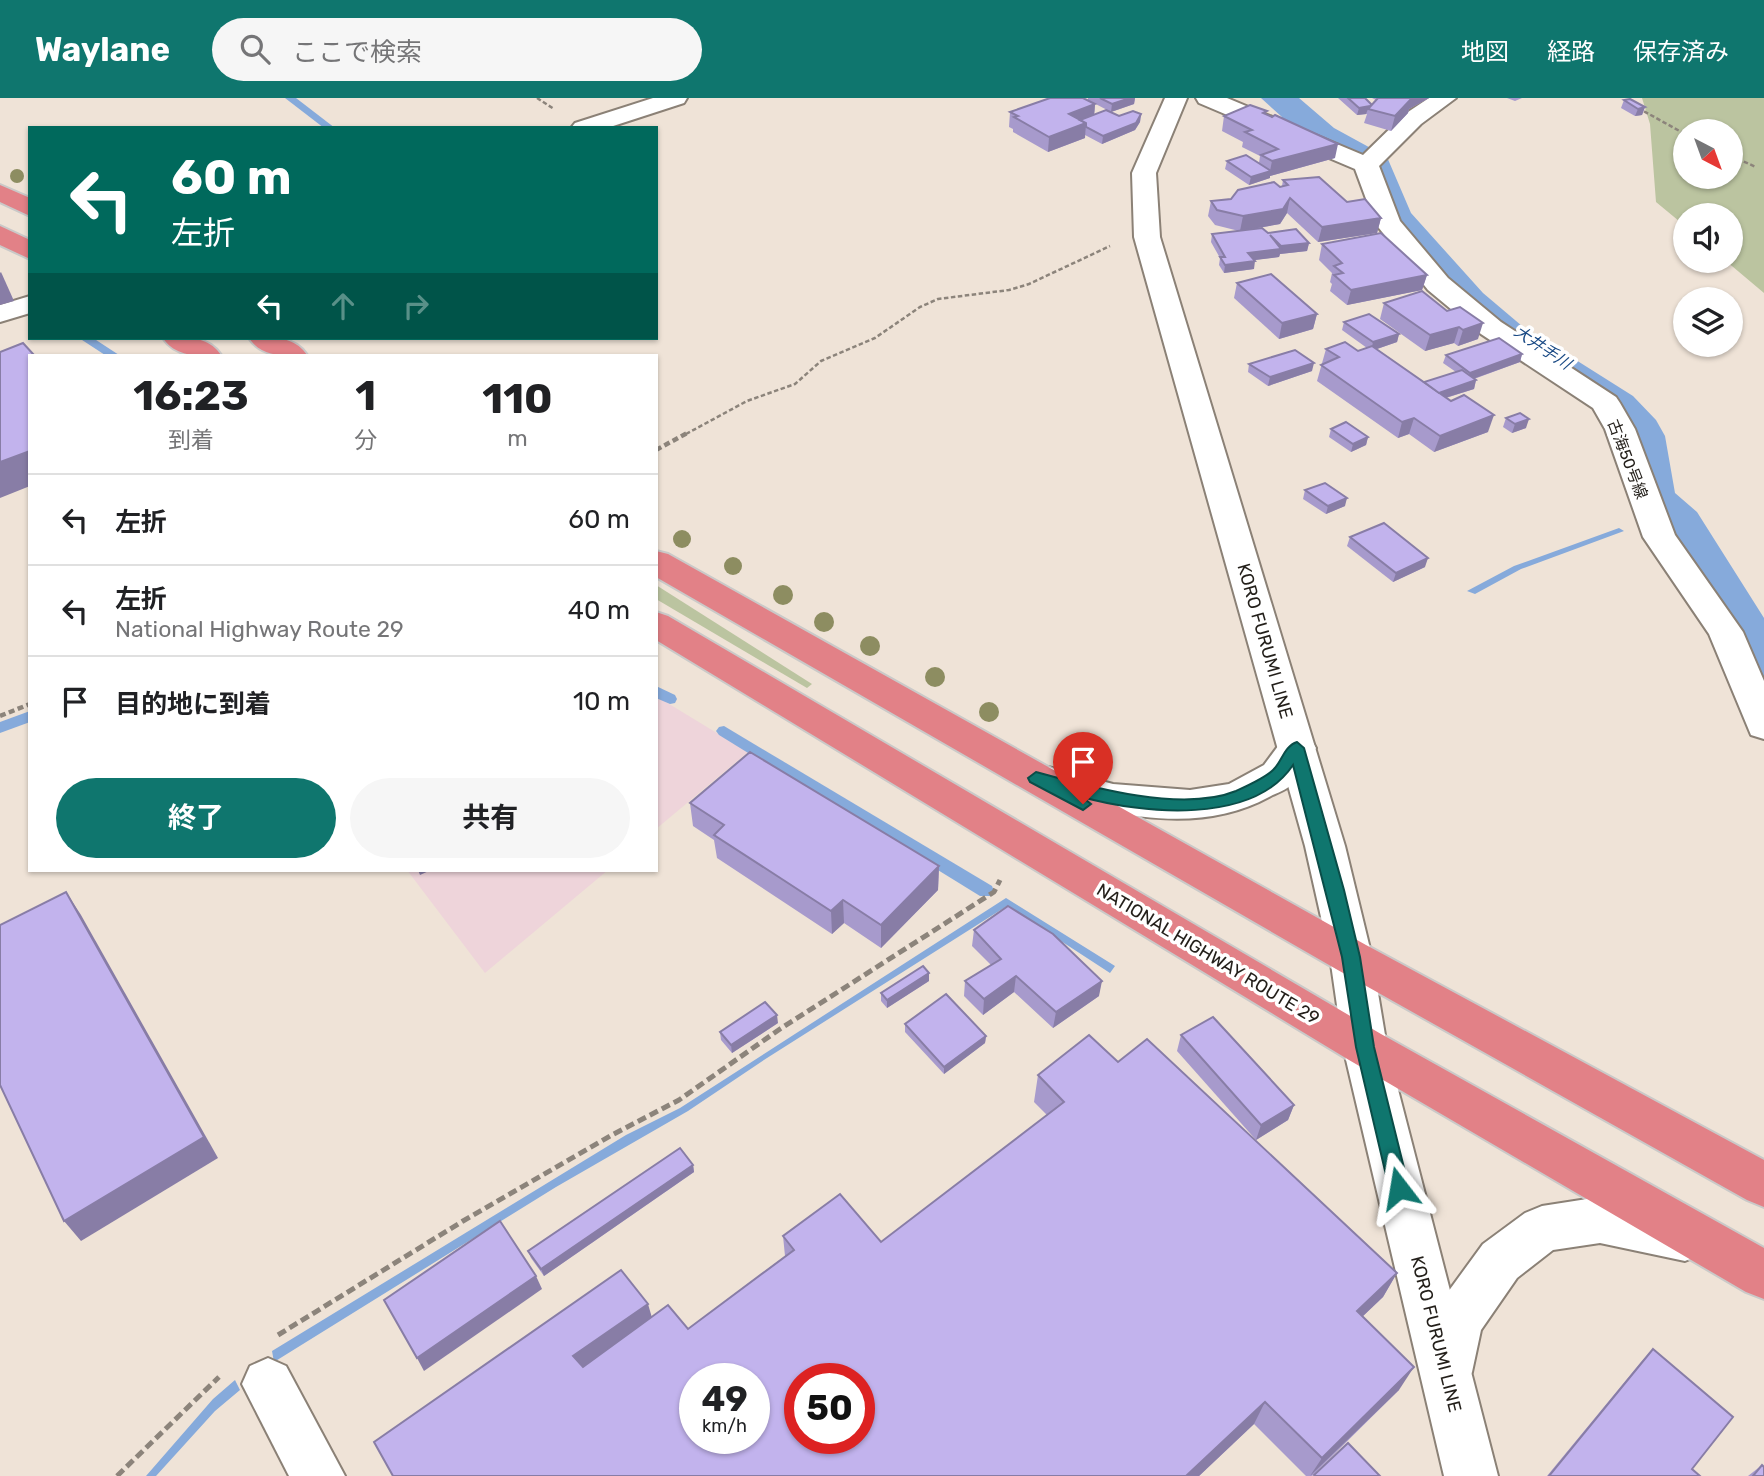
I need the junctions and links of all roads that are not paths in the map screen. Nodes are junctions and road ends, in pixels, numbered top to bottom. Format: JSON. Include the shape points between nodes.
{"nodes":[{"id":1,"x":676,"y":98,"type":"edge"},
{"id":2,"x":1176,"y":98,"type":"edge"},
{"id":3,"x":1207,"y":98,"type":"edge"},
{"id":4,"x":1445,"y":98,"type":"edge"},
{"id":5,"x":589,"y":126,"type":"edge"},
{"id":6,"x":1366,"y":165,"type":"junction"},
{"id":7,"x":0,"y":192,"type":"edge"},
{"id":8,"x":28,"y":207,"type":"edge"},
{"id":9,"x":0,"y":234,"type":"edge"},
{"id":10,"x":28,"y":250,"type":"edge"},
{"id":11,"x":28,"y":305,"type":"edge"},
{"id":12,"x":0,"y":314,"type":"edge"},
{"id":13,"x":181,"y":340,"type":"edge"},
{"id":14,"x":267,"y":340,"type":"edge"},
{"id":15,"x":205,"y":354,"type":"edge"},
{"id":16,"x":291,"y":354,"type":"edge"},
{"id":17,"x":658,"y":563,"type":"edge"},
{"id":18,"x":658,"y":625,"type":"edge"},
{"id":19,"x":1764,"y":726,"type":"edge"},
{"id":20,"x":1297,"y":748,"type":"junction"},
{"id":21,"x":1036,"y":778,"type":"junction"},
{"id":22,"x":1351,"y":957,"type":"junction"},
{"id":23,"x":1365,"y":1047,"type":"junction"},
{"id":24,"x":1764,"y":1185,"type":"edge"},
{"id":25,"x":1707,"y":1243,"type":"junction"},
{"id":26,"x":1764,"y":1275,"type":"edge"},
{"id":27,"x":259,"y":1368,"type":"road end"},
{"id":28,"x":1446,"y":1375,"type":"junction"},
{"id":29,"x":318,"y":1476,"type":"edge"},
{"id":30,"x":1471,"y":1476,"type":"edge"}],
"edges":[{"from":1,"to":5,"type":"street"},
{"from":2,"to":20,"type":"street","name":"KORO FURUMI LINE","via":[[1144,173],[1147,237]]},
{"from":3,"to":6,"type":"street"},
{"from":4,"to":6,"type":"street","via":[[1412,120]]},
{"from":6,"to":19,"type":"street","name":"古海50号線","via":[[1388,223],[1438,284],[1491,328],[1605,403],[1620,429],[1659,537],[1727,632]]},
{"from":7,"to":8,"type":"highway"},
{"from":9,"to":10,"type":"highway"},
{"from":11,"to":12,"type":"street"},
{"from":13,"to":15,"type":"highway"},
{"from":14,"to":16,"type":"highway"},
{"from":17,"to":21,"type":"highway"},
{"from":18,"to":23,"type":"highway","name":"NATIONAL HIGHWAY ROUTE 29"},
{"from":20,"to":21,"type":"street","via":[[1278,775],[1237,797],[1190,805],[1114,799]]},
{"from":20,"to":22,"type":"street","name":"KORO FURUMI LINE"},
{"from":21,"to":22,"type":"highway"},
{"from":22,"to":23,"type":"street","name":"KORO FURUMI LINE"},
{"from":22,"to":24,"type":"highway"},
{"from":23,"to":25,"type":"highway","name":"NATIONAL HIGHWAY ROUTE 29"},
{"from":23,"to":28,"type":"street","name":"KORO FURUMI LINE"},
{"from":25,"to":26,"type":"highway","name":"NATIONAL HIGHWAY ROUTE 29"},
{"from":25,"to":28,"type":"street","via":[[1600,1220],[1542,1229],[1500,1261],[1458,1320]]},
{"from":27,"to":29,"type":"street"},
{"from":28,"to":30,"type":"street","name":"KORO FURUMI LINE"}]}
